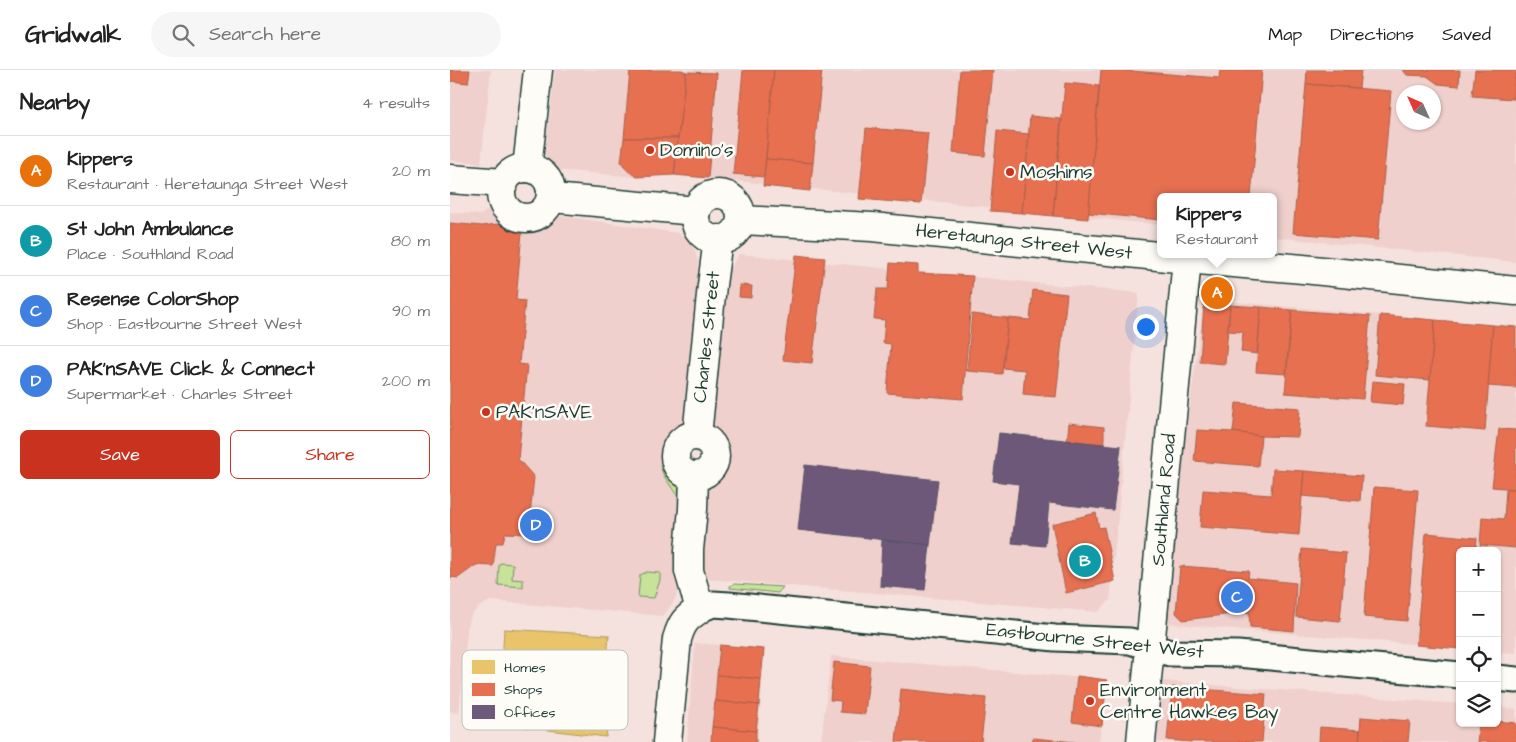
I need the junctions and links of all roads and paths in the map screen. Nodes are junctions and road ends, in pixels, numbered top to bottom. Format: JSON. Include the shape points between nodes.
{"nodes":[{"id":1,"x":538,"y":70,"type":"edge"},
{"id":2,"x":527,"y":168,"type":"junction"},
{"id":3,"x":450,"y":179,"type":"edge"},
{"id":4,"x":502,"y":188,"type":"junction"},
{"id":5,"x":450,"y":192,"type":"edge"},
{"id":6,"x":552,"y":198,"type":"junction"},
{"id":7,"x":696,"y":211,"type":"junction"},
{"id":8,"x":741,"y":220,"type":"junction"},
{"id":9,"x":718,"y":239,"type":"junction"},
{"id":10,"x":1157,"y":256,"type":"edge"},
{"id":11,"x":1177,"y":258,"type":"edge"},
{"id":12,"x":1187,"y":259,"type":"junction"},
{"id":13,"x":1516,"y":291,"type":"edge"},
{"id":14,"x":700,"y":609,"type":"junction"},
{"id":15,"x":1150,"y":646,"type":"junction"},
{"id":16,"x":1456,"y":675,"type":"edge"},
{"id":17,"x":1501,"y":678,"type":"edge"},
{"id":18,"x":1516,"y":680,"type":"edge"},
{"id":19,"x":667,"y":742,"type":"edge"},
{"id":20,"x":1141,"y":742,"type":"edge"}],
"edges":[{"from":1,"to":2,"type":"main road"},
{"from":2,"to":4,"type":"main road","via":[[508,176]]},
{"from":2,"to":6,"type":"main road","via":[[539,171],[548,179]]},
{"from":3,"to":4,"type":"main road"},
{"from":4,"to":5,"type":"main road"},
{"from":4,"to":6,"type":"main road","via":[[507,210],[526,219],[541,214]]},
{"from":6,"to":7,"type":"main road"},
{"from":7,"to":8,"type":"main road","via":[[706,198],[720,194],[738,204]]},
{"from":7,"to":9,"type":"main road","via":[[701,231]]},
{"from":8,"to":9,"type":"main road","via":[[729,237]]},
{"from":8,"to":10,"type":"main road","name":"Heretaunga Street West","via":[[872,227]]},
{"from":9,"to":14,"type":"main road","name":"Charles Street","via":[[697,436],[712,444],[715,462],[710,470],[694,476],[690,550],[689,571]]},
{"from":11,"to":12,"type":"main road","name":"Heretaunga Street West"},
{"from":12,"to":13,"type":"main road","name":"Heretaunga Street West"},
{"from":12,"to":15,"type":"main road","name":"Southland Road"},
{"from":14,"to":15,"type":"street","name":"Eastbourne Street West","via":[[713,604],[729,605]]},
{"from":14,"to":19,"type":"main road","via":[[686,619],[677,639]]},
{"from":15,"to":16,"type":"street","name":"Eastbourne Street West","via":[[1170,652],[1238,654]]},
{"from":15,"to":20,"type":"main road","name":"Southland Road"},
{"from":17,"to":18,"type":"street"}]}
